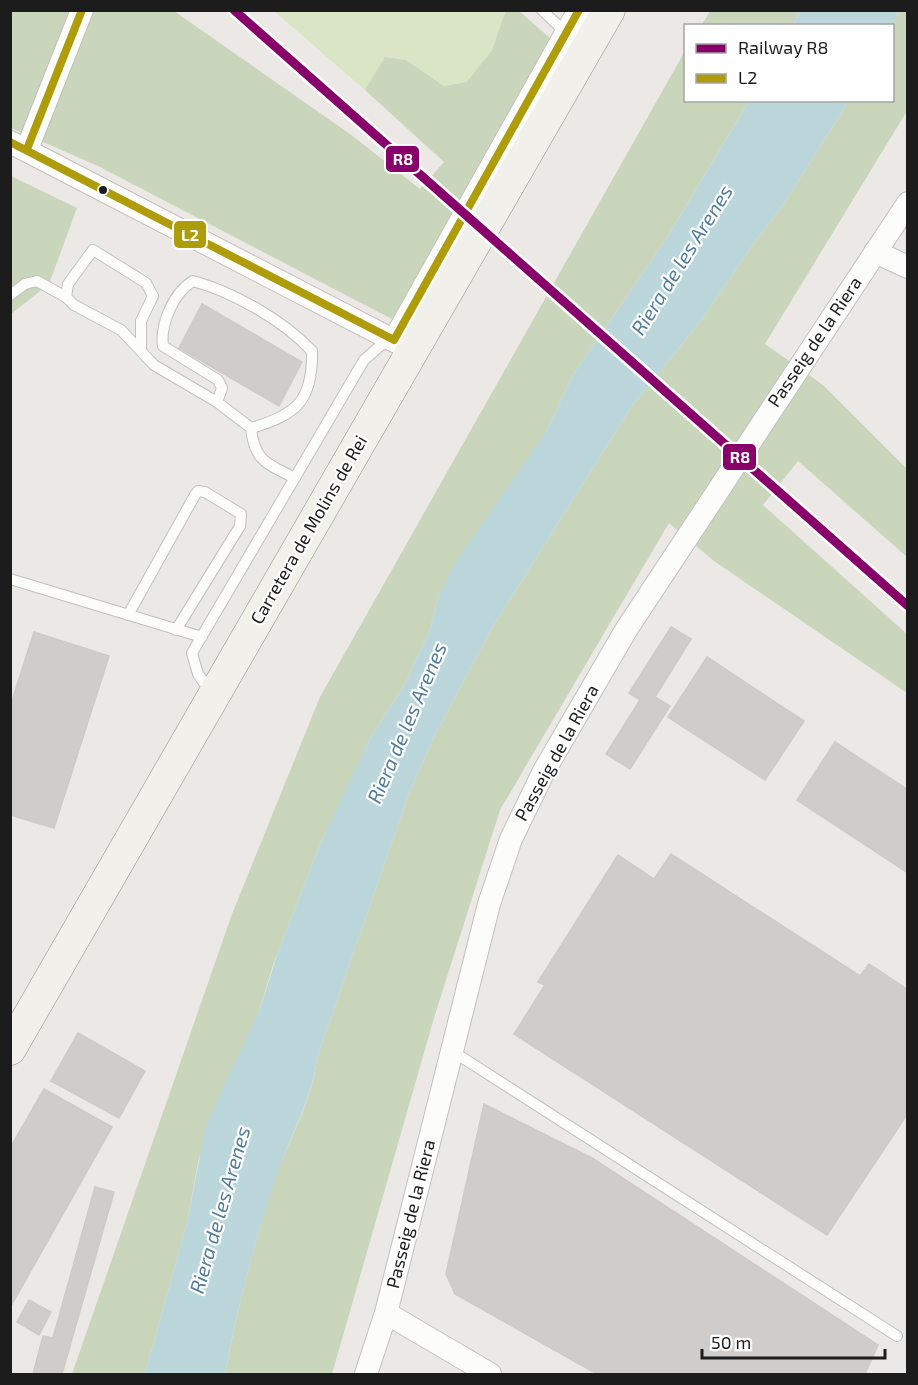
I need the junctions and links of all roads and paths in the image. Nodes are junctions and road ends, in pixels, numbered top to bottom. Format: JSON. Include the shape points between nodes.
{"nodes":[{"id":1,"x":82,"y":10,"type":"edge"},
{"id":2,"x":543,"y":10,"type":"edge"},
{"id":3,"x":579,"y":10,"type":"edge"},
{"id":4,"x":609,"y":10,"type":"edge"},
{"id":5,"x":566,"y":33,"type":"junction"},
{"id":6,"x":19,"y":145,"type":"edge"},
{"id":7,"x":908,"y":203,"type":"edge"},
{"id":8,"x":875,"y":252,"type":"junction"},
{"id":9,"x":908,"y":267,"type":"edge"},
{"id":10,"x":10,"y":295,"type":"edge"},
{"id":11,"x":66,"y":297,"type":"junction"},
{"id":12,"x":403,"y":345,"type":"junction"},
{"id":13,"x":141,"y":351,"type":"junction"},
{"id":14,"x":217,"y":402,"type":"junction"},
{"id":15,"x":251,"y":428,"type":"junction"},
{"id":16,"x":295,"y":478,"type":"junction"},
{"id":17,"x":10,"y":579,"type":"edge"},
{"id":18,"x":128,"y":615,"type":"junction"},
{"id":19,"x":176,"y":630,"type":"junction"},
{"id":20,"x":201,"y":638,"type":"junction"},
{"id":21,"x":214,"y":697,"type":"junction"},
{"id":22,"x":10,"y":1049,"type":"edge"},
{"id":23,"x":452,"y":1051,"type":"junction"},
{"id":24,"x":386,"y":1313,"type":"junction"},
{"id":25,"x":897,"y":1336,"type":"dead end"},
{"id":26,"x":366,"y":1374,"type":"edge"},
{"id":27,"x":490,"y":1374,"type":"edge"}],
"edges":[{"from":1,"to":6,"type":"street"},
{"from":2,"to":5,"type":"lane"},
{"from":3,"to":5,"type":"street","name":"Carretera de Molins de Rei"},
{"from":4,"to":12,"type":"main road","name":"Carretera de Molins de Rei"},
{"from":5,"to":12,"type":"street","name":"Carretera de Molins de Rei"},
{"from":6,"to":12,"type":"street"},
{"from":7,"to":8,"type":"street","name":"Passeig de la Riera"},
{"from":8,"to":9,"type":"street"},
{"from":8,"to":23,"type":"street","name":"Passeig de la Riera","via":[[651,590],[544,771],[511,838],[489,904]]},
{"from":10,"to":11,"type":"lane","via":[[25,284],[38,281]]},
{"from":11,"to":13,"type":"lane","via":[[121,330]]},
{"from":11,"to":13,"type":"lane","via":[[68,284],[93,250],[146,283],[153,296],[141,321]]},
{"from":12,"to":16,"type":"lane","via":[[380,346],[364,360]]},
{"from":12,"to":21,"type":"main road","name":"Carretera de Molins de Rei"},
{"from":13,"to":14,"type":"lane","via":[[154,365]]},
{"from":14,"to":15,"type":"lane"},
{"from":14,"to":15,"type":"lane","via":[[222,388],[218,380],[163,346],[161,334],[167,317],[184,286],[193,281],[217,288],[295,333],[312,351],[312,377],[302,399],[280,420]]},
{"from":15,"to":16,"type":"lane","via":[[253,445],[262,462]]},
{"from":16,"to":20,"type":"lane"},
{"from":17,"to":18,"type":"lane"},
{"from":18,"to":19,"type":"lane"},
{"from":18,"to":19,"type":"lane","via":[[195,495],[205,492],[242,518]]},
{"from":19,"to":20,"type":"lane"},
{"from":20,"to":21,"type":"lane","via":[[192,653],[198,674]]},
{"from":21,"to":22,"type":"main road","name":"Carretera de Molins de Rei"},
{"from":23,"to":24,"type":"street","name":"Passeig de la Riera"},
{"from":23,"to":25,"type":"lane"},
{"from":24,"to":26,"type":"street","name":"Passeig de la Riera"},
{"from":24,"to":27,"type":"street"}]}
